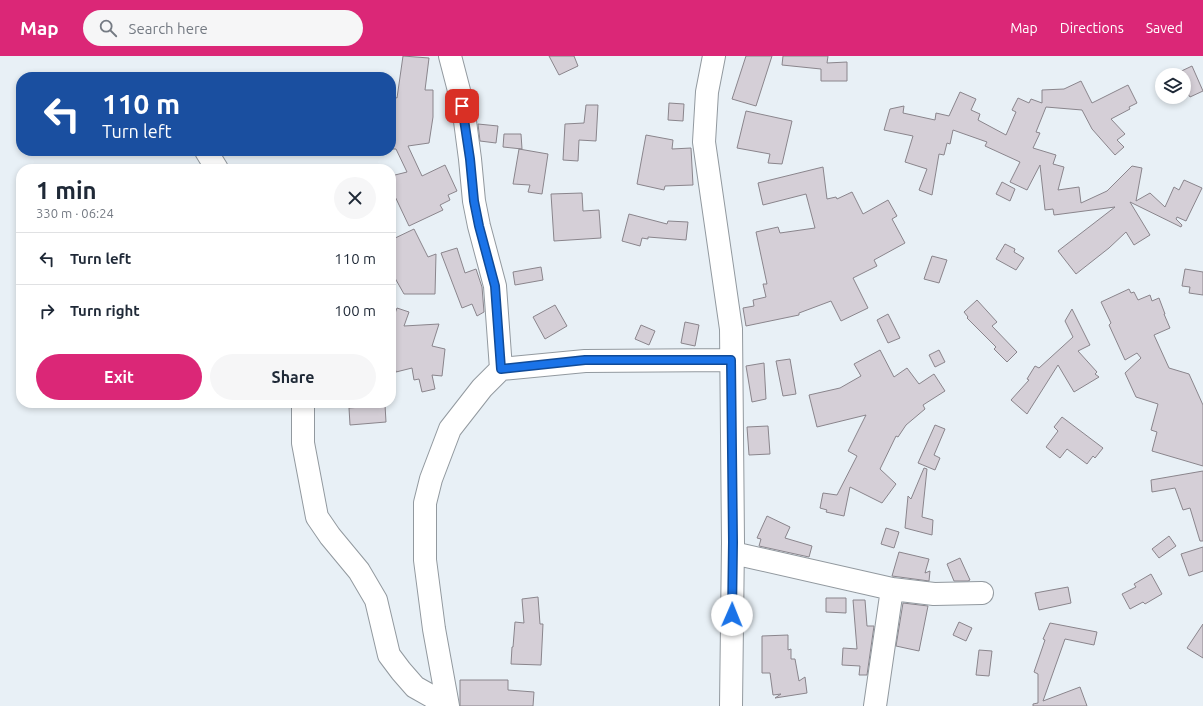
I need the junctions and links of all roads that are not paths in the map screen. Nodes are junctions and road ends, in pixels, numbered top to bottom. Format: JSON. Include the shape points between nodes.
{"nodes":[{"id":1,"x":450,"y":56,"type":"edge"},
{"id":2,"x":714,"y":56,"type":"edge"},
{"id":3,"x":731,"y":360,"type":"junction"},
{"id":4,"x":501,"y":369,"type":"junction"},
{"id":5,"x":303,"y":408,"type":"edge"},
{"id":6,"x":733,"y":553,"type":"junction"},
{"id":7,"x":892,"y":589,"type":"junction"},
{"id":8,"x":982,"y":593,"type":"dead end"},
{"id":9,"x":448,"y":706,"type":"edge"},
{"id":10,"x":731,"y":706,"type":"edge"},
{"id":11,"x":874,"y":706,"type":"edge"}],
"edges":[{"from":1,"to":4,"type":"street","via":[[462,106],[474,201],[495,286]]},
{"from":2,"to":3,"type":"street","via":[[707,92],[704,142],[731,329]]},
{"from":3,"to":4,"type":"street","via":[[585,360]]},
{"from":3,"to":6,"type":"street"},
{"from":4,"to":9,"type":"street","via":[[482,388],[450,429],[425,503],[425,560],[434,630]]},
{"from":5,"to":9,"type":"street","via":[[302,442],[317,517],[359,571],[376,600],[388,655],[416,686]]},
{"from":6,"to":7,"type":"street"},
{"from":6,"to":10,"type":"street"},
{"from":7,"to":8,"type":"street","via":[[934,594]]},
{"from":7,"to":11,"type":"street"}]}
